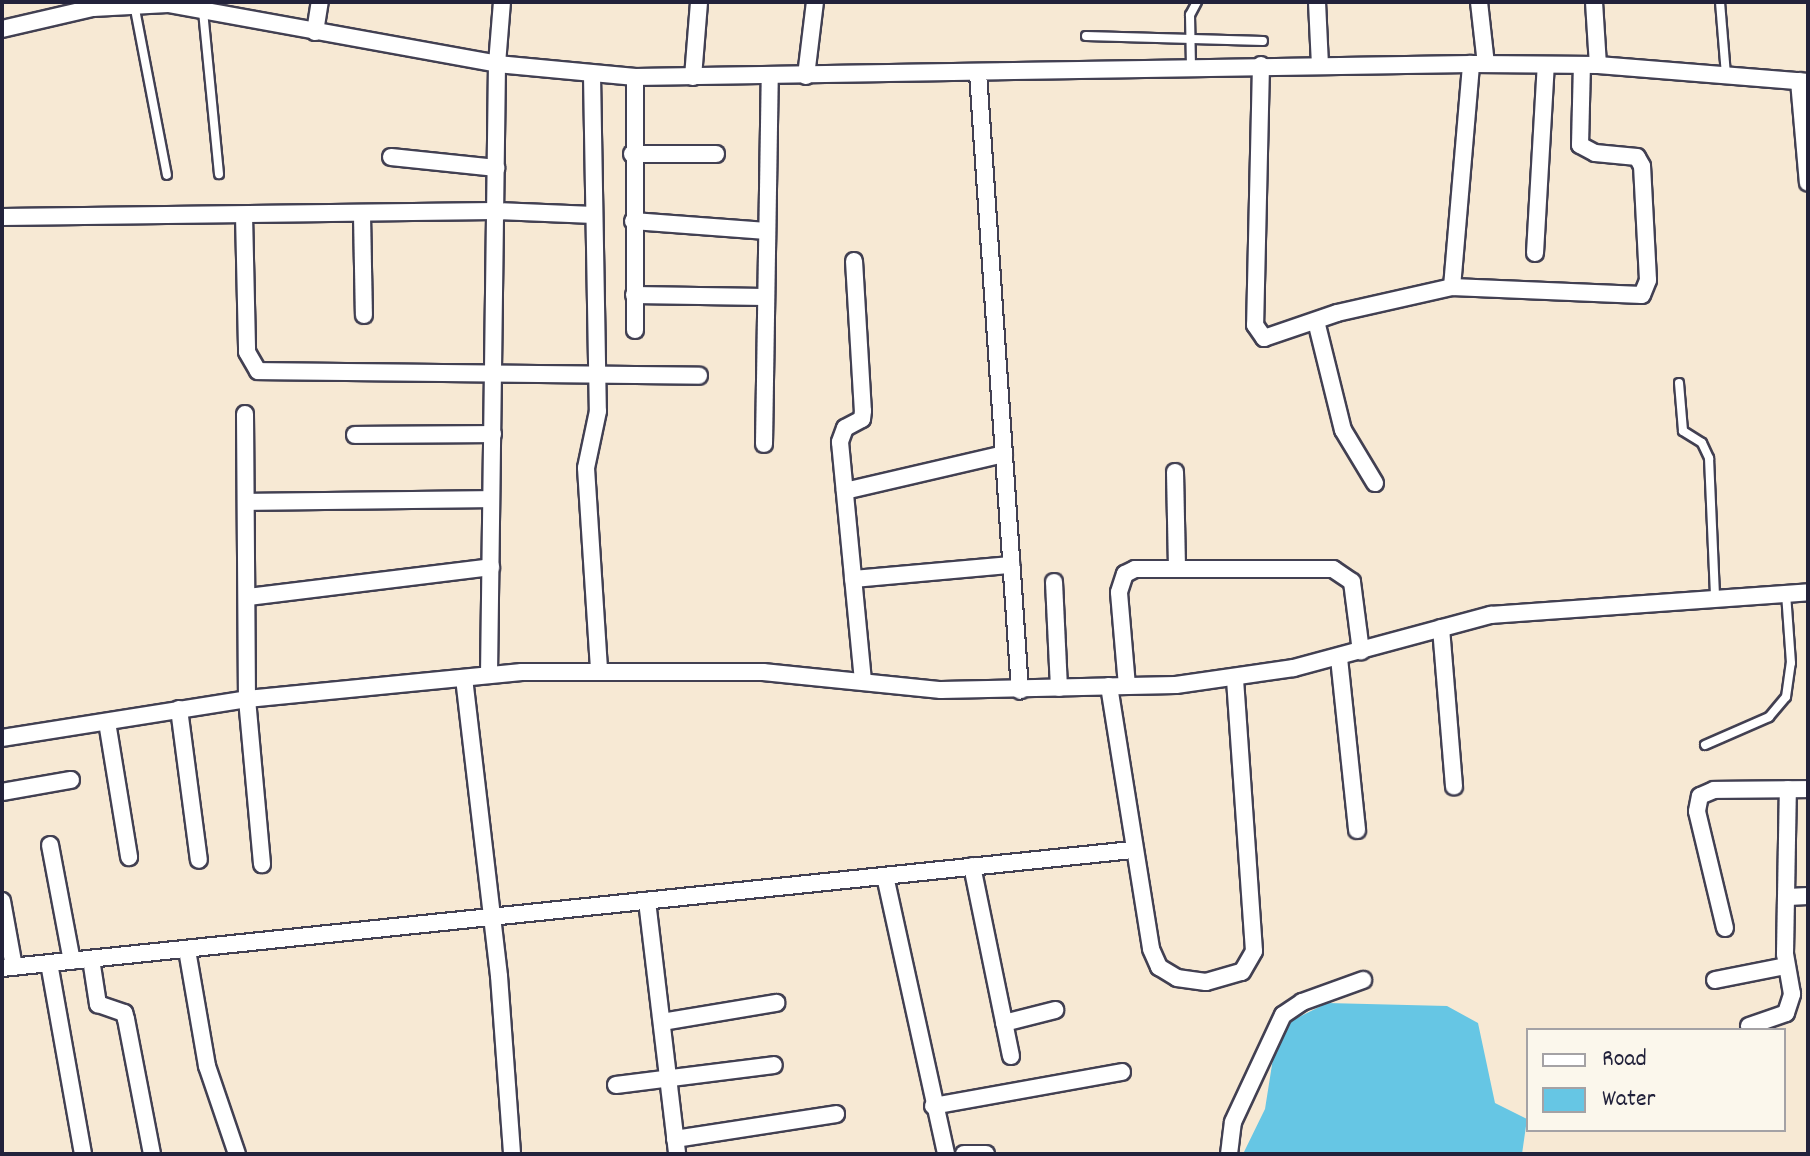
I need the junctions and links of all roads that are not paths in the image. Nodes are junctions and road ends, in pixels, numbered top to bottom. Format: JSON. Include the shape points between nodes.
{"nodes":[{"id":1,"x":320,"y":2,"type":"edge"},
{"id":2,"x":502,"y":2,"type":"edge"},
{"id":3,"x":699,"y":2,"type":"edge"},
{"id":4,"x":815,"y":2,"type":"edge"},
{"id":5,"x":1317,"y":2,"type":"edge"},
{"id":6,"x":1479,"y":2,"type":"edge"},
{"id":7,"x":1594,"y":2,"type":"edge"},
{"id":8,"x":1720,"y":2,"type":"edge"},
{"id":9,"x":1194,"y":3,"type":"edge"},
{"id":10,"x":134,"y":4,"type":"edge"},
{"id":11,"x":239,"y":10,"type":"edge"},
{"id":12,"x":203,"y":11,"type":"junction"},
{"id":13,"x":2,"y":29,"type":"edge"},
{"id":14,"x":315,"y":32,"type":"junction"},
{"id":15,"x":1086,"y":36,"type":"dead end"},
{"id":16,"x":1191,"y":39,"type":"junction"},
{"id":17,"x":1263,"y":41,"type":"dead end"},
{"id":18,"x":497,"y":64,"type":"junction"},
{"id":19,"x":1478,"y":64,"type":"junction"},
{"id":20,"x":1261,"y":65,"type":"junction"},
{"id":21,"x":1320,"y":65,"type":"junction"},
{"id":22,"x":1546,"y":65,"type":"junction"},
{"id":23,"x":1590,"y":65,"type":"junction"},
{"id":24,"x":1191,"y":67,"type":"junction"},
{"id":25,"x":978,"y":73,"type":"junction"},
{"id":26,"x":592,"y":75,"type":"junction"},
{"id":27,"x":1726,"y":75,"type":"junction"},
{"id":28,"x":806,"y":76,"type":"junction"},
{"id":29,"x":635,"y":77,"type":"junction"},
{"id":30,"x":693,"y":77,"type":"junction"},
{"id":31,"x":770,"y":77,"type":"junction"},
{"id":32,"x":1803,"y":81,"type":"edge"},
{"id":33,"x":632,"y":154,"type":"junction"},
{"id":34,"x":716,"y":154,"type":"dead end"},
{"id":35,"x":391,"y":157,"type":"dead end"},
{"id":36,"x":496,"y":168,"type":"junction"},
{"id":37,"x":219,"y":174,"type":"dead end"},
{"id":38,"x":167,"y":175,"type":"dead end"},
{"id":39,"x":1808,"y":183,"type":"edge"},
{"id":40,"x":495,"y":211,"type":"junction"},
{"id":41,"x":244,"y":215,"type":"junction"},
{"id":42,"x":362,"y":215,"type":"junction"},
{"id":43,"x":594,"y":215,"type":"junction"},
{"id":44,"x":2,"y":217,"type":"edge"},
{"id":45,"x":633,"y":221,"type":"junction"},
{"id":46,"x":767,"y":231,"type":"junction"},
{"id":47,"x":1535,"y":253,"type":"dead end"},
{"id":48,"x":854,"y":261,"type":"dead end"},
{"id":49,"x":1452,"y":287,"type":"junction"},
{"id":50,"x":634,"y":295,"type":"junction"},
{"id":51,"x":765,"y":297,"type":"junction"},
{"id":52,"x":364,"y":315,"type":"dead end"},
{"id":53,"x":1316,"y":321,"type":"junction"},
{"id":54,"x":635,"y":330,"type":"dead end"},
{"id":55,"x":494,"y":374,"type":"junction"},
{"id":56,"x":596,"y":375,"type":"junction"},
{"id":57,"x":699,"y":376,"type":"dead end"},
{"id":58,"x":1679,"y":383,"type":"dead end"},
{"id":59,"x":245,"y":414,"type":"dead end"},
{"id":60,"x":493,"y":434,"type":"junction"},
{"id":61,"x":355,"y":435,"type":"dead end"},
{"id":62,"x":764,"y":444,"type":"dead end"},
{"id":63,"x":1004,"y":454,"type":"junction"},
{"id":64,"x":1175,"y":472,"type":"dead end"},
{"id":65,"x":1375,"y":483,"type":"dead end"},
{"id":66,"x":845,"y":491,"type":"junction"},
{"id":67,"x":491,"y":499,"type":"junction"},
{"id":68,"x":246,"y":502,"type":"junction"},
{"id":69,"x":1011,"y":565,"type":"junction"},
{"id":70,"x":491,"y":567,"type":"junction"},
{"id":71,"x":1177,"y":568,"type":"junction"},
{"id":72,"x":853,"y":579,"type":"junction"},
{"id":73,"x":1054,"y":582,"type":"dead end"},
{"id":74,"x":1808,"y":592,"type":"edge"},
{"id":75,"x":1786,"y":593,"type":"junction"},
{"id":76,"x":248,"y":597,"type":"junction"},
{"id":77,"x":1715,"y":598,"type":"junction"},
{"id":78,"x":1441,"y":628,"type":"junction"},
{"id":79,"x":1361,"y":651,"type":"junction"},
{"id":80,"x":1339,"y":658,"type":"junction"},
{"id":81,"x":599,"y":670,"type":"junction"},
{"id":82,"x":489,"y":675,"type":"junction"},
{"id":83,"x":464,"y":678,"type":"junction"},
{"id":84,"x":1235,"y":679,"type":"junction"},
{"id":85,"x":863,"y":681,"type":"junction"},
{"id":86,"x":1109,"y":686,"type":"junction"},
{"id":87,"x":1127,"y":686,"type":"junction"},
{"id":88,"x":1059,"y":688,"type":"junction"},
{"id":89,"x":1020,"y":691,"type":"junction"},
{"id":90,"x":247,"y":699,"type":"junction"},
{"id":91,"x":179,"y":709,"type":"junction"},
{"id":92,"x":107,"y":722,"type":"junction"},
{"id":93,"x":2,"y":738,"type":"edge"},
{"id":94,"x":1705,"y":745,"type":"dead end"},
{"id":95,"x":71,"y":780,"type":"dead end"},
{"id":96,"x":1454,"y":786,"type":"dead end"},
{"id":97,"x":1788,"y":789,"type":"junction"},
{"id":98,"x":1808,"y":789,"type":"edge"},
{"id":99,"x":2,"y":792,"type":"edge"},
{"id":100,"x":1357,"y":830,"type":"dead end"},
{"id":101,"x":50,"y":845,"type":"dead end"},
{"id":102,"x":1133,"y":850,"type":"junction"},
{"id":103,"x":129,"y":857,"type":"dead end"},
{"id":104,"x":199,"y":860,"type":"dead end"},
{"id":105,"x":262,"y":864,"type":"dead end"},
{"id":106,"x":972,"y":866,"type":"junction"},
{"id":107,"x":885,"y":876,"type":"junction"},
{"id":108,"x":1808,"y":896,"type":"edge"},
{"id":109,"x":1788,"y":897,"type":"junction"},
{"id":110,"x":2,"y":901,"type":"edge"},
{"id":111,"x":647,"y":901,"type":"junction"},
{"id":112,"x":492,"y":919,"type":"junction"},
{"id":113,"x":1725,"y":928,"type":"dead end"},
{"id":114,"x":187,"y":950,"type":"junction"},
{"id":115,"x":91,"y":959,"type":"junction"},
{"id":116,"x":72,"y":961,"type":"junction"},
{"id":117,"x":49,"y":963,"type":"junction"},
{"id":118,"x":1786,"y":966,"type":"junction"},
{"id":119,"x":8,"y":967,"type":"edge"},
{"id":120,"x":1363,"y":980,"type":"dead end"},
{"id":121,"x":1715,"y":980,"type":"dead end"},
{"id":122,"x":776,"y":1003,"type":"dead end"},
{"id":123,"x":1055,"y":1010,"type":"dead end"},
{"id":124,"x":662,"y":1022,"type":"junction"},
{"id":125,"x":1004,"y":1023,"type":"junction"},
{"id":126,"x":1749,"y":1026,"type":"dead end"},
{"id":127,"x":1011,"y":1056,"type":"dead end"},
{"id":128,"x":774,"y":1065,"type":"dead end"},
{"id":129,"x":1122,"y":1072,"type":"dead end"},
{"id":130,"x":669,"y":1079,"type":"junction"},
{"id":131,"x":616,"y":1085,"type":"dead end"},
{"id":132,"x":933,"y":1106,"type":"junction"},
{"id":133,"x":836,"y":1114,"type":"dead end"},
{"id":134,"x":676,"y":1146,"type":"edge"},
{"id":135,"x":83,"y":1154,"type":"edge"},
{"id":136,"x":152,"y":1154,"type":"edge"},
{"id":137,"x":237,"y":1154,"type":"edge"},
{"id":138,"x":512,"y":1154,"type":"edge"},
{"id":139,"x":946,"y":1154,"type":"edge"},
{"id":140,"x":964,"y":1154,"type":"edge"},
{"id":141,"x":986,"y":1154,"type":"edge"},
{"id":142,"x":1229,"y":1154,"type":"edge"}],
"edges":[{"from":1,"to":14,"type":"street"},
{"from":2,"to":18,"type":"street"},
{"from":3,"to":30,"type":"street"},
{"from":4,"to":28,"type":"street"},
{"from":5,"to":21,"type":"street"},
{"from":6,"to":19,"type":"street"},
{"from":7,"to":23,"type":"street"},
{"from":8,"to":27,"type":"lane"},
{"from":9,"to":16,"type":"lane"},
{"from":10,"to":12,"type":"street"},
{"from":10,"to":13,"type":"street"},
{"from":10,"to":38,"type":"lane"},
{"from":11,"to":12,"type":"street"},
{"from":11,"to":14,"type":"street"},
{"from":12,"to":37,"type":"lane"},
{"from":14,"to":18,"type":"street"},
{"from":15,"to":16,"type":"lane"},
{"from":16,"to":17,"type":"lane"},
{"from":16,"to":24,"type":"lane"},
{"from":18,"to":26,"type":"street"},
{"from":18,"to":36,"type":"street"},
{"from":19,"to":21,"type":"street"},
{"from":19,"to":22,"type":"street"},
{"from":19,"to":49,"type":"street"},
{"from":20,"to":21,"type":"street"},
{"from":20,"to":24,"type":"street"},
{"from":20,"to":53,"type":"street","via":[[1257,333],[1273,337]]},
{"from":22,"to":23,"type":"street"},
{"from":22,"to":47,"type":"street"},
{"from":23,"to":27,"type":"street"},
{"from":23,"to":49,"type":"street","via":[[1580,145],[1595,153],[1637,157],[1642,166],[1648,280],[1642,295]]},
{"from":24,"to":25,"type":"street"},
{"from":25,"to":28,"type":"street"},
{"from":25,"to":63,"type":"street"},
{"from":26,"to":29,"type":"street"},
{"from":26,"to":43,"type":"street"},
{"from":27,"to":32,"type":"street"},
{"from":28,"to":31,"type":"street"},
{"from":29,"to":30,"type":"street"},
{"from":29,"to":33,"type":"street"},
{"from":30,"to":31,"type":"street"},
{"from":31,"to":46,"type":"street"},
{"from":32,"to":39,"type":"street"},
{"from":33,"to":34,"type":"street"},
{"from":33,"to":45,"type":"street"},
{"from":35,"to":36,"type":"street"},
{"from":36,"to":40,"type":"street"},
{"from":40,"to":42,"type":"street"},
{"from":40,"to":43,"type":"street"},
{"from":40,"to":55,"type":"street"},
{"from":41,"to":42,"type":"street"},
{"from":41,"to":44,"type":"street"},
{"from":41,"to":55,"type":"street","via":[[247,352],[258,371]]},
{"from":42,"to":52,"type":"street"},
{"from":43,"to":56,"type":"street"},
{"from":45,"to":46,"type":"street"},
{"from":45,"to":50,"type":"street"},
{"from":46,"to":51,"type":"street"},
{"from":48,"to":66,"type":"street","via":[[863,411],[858,425],[841,433]]},
{"from":49,"to":53,"type":"street"},
{"from":50,"to":51,"type":"street"},
{"from":50,"to":54,"type":"street"},
{"from":51,"to":62,"type":"street"},
{"from":53,"to":65,"type":"street","via":[[1343,430]]},
{"from":55,"to":56,"type":"street"},
{"from":55,"to":60,"type":"street"},
{"from":56,"to":57,"type":"street"},
{"from":56,"to":81,"type":"street","via":[[598,411],[586,468]]},
{"from":58,"to":77,"type":"lane","via":[[1683,431],[1702,443],[1709,458]]},
{"from":59,"to":68,"type":"street"},
{"from":60,"to":61,"type":"street"},
{"from":60,"to":67,"type":"street"},
{"from":63,"to":66,"type":"street"},
{"from":63,"to":69,"type":"street"},
{"from":64,"to":71,"type":"street"},
{"from":66,"to":72,"type":"street"},
{"from":67,"to":68,"type":"street"},
{"from":67,"to":70,"type":"street"},
{"from":68,"to":76,"type":"street"},
{"from":69,"to":72,"type":"street"},
{"from":69,"to":89,"type":"street"},
{"from":70,"to":76,"type":"street"},
{"from":70,"to":82,"type":"street"},
{"from":71,"to":79,"type":"street","via":[[1333,569],[1352,582]]},
{"from":71,"to":87,"type":"street","via":[[1135,569],[1121,580]]},
{"from":72,"to":85,"type":"street"},
{"from":73,"to":88,"type":"street"},
{"from":74,"to":75,"type":"street"},
{"from":75,"to":77,"type":"street"},
{"from":75,"to":94,"type":"lane","via":[[1791,663],[1786,697],[1769,717]]},
{"from":76,"to":90,"type":"street"},
{"from":77,"to":78,"type":"street","via":[[1534,610]]},
{"from":78,"to":79,"type":"street"},
{"from":78,"to":96,"type":"street"},
{"from":79,"to":80,"type":"street"},
{"from":80,"to":84,"type":"street"},
{"from":80,"to":100,"type":"street"},
{"from":81,"to":82,"type":"street"},
{"from":81,"to":85,"type":"street","via":[[763,672]]},
{"from":82,"to":83,"type":"street"},
{"from":83,"to":90,"type":"street"},
{"from":83,"to":112,"type":"street"},
{"from":84,"to":87,"type":"street"},
{"from":84,"to":102,"type":"street","via":[[1254,951],[1242,972],[1206,982],[1177,978],[1159,967]]},
{"from":85,"to":89,"type":"street","via":[[941,690]]},
{"from":86,"to":87,"type":"street"},
{"from":86,"to":88,"type":"street"},
{"from":86,"to":102,"type":"street"},
{"from":88,"to":89,"type":"street"},
{"from":90,"to":91,"type":"street"},
{"from":90,"to":105,"type":"street"},
{"from":91,"to":92,"type":"street"},
{"from":91,"to":104,"type":"street"},
{"from":92,"to":93,"type":"street"},
{"from":92,"to":103,"type":"street"},
{"from":95,"to":99,"type":"street"},
{"from":97,"to":98,"type":"street"},
{"from":97,"to":109,"type":"street"},
{"from":97,"to":113,"type":"street","via":[[1714,790],[1697,803]]},
{"from":101,"to":116,"type":"street"},
{"from":102,"to":106,"type":"street"},
{"from":106,"to":107,"type":"street"},
{"from":106,"to":125,"type":"street"},
{"from":107,"to":111,"type":"street"},
{"from":107,"to":132,"type":"street"},
{"from":108,"to":109,"type":"street"},
{"from":109,"to":118,"type":"street"},
{"from":110,"to":119,"type":"street"},
{"from":111,"to":112,"type":"street"},
{"from":111,"to":124,"type":"street"},
{"from":112,"to":114,"type":"street"},
{"from":112,"to":138,"type":"street"},
{"from":114,"to":115,"type":"street"},
{"from":114,"to":137,"type":"street","via":[[207,1066]]},
{"from":115,"to":116,"type":"street"},
{"from":115,"to":136,"type":"street","via":[[98,1004],[124,1013],[126,1019]]},
{"from":116,"to":117,"type":"street"},
{"from":117,"to":119,"type":"street"},
{"from":117,"to":135,"type":"street"},
{"from":118,"to":121,"type":"street"},
{"from":118,"to":126,"type":"street","via":[[1792,994],[1786,1013]]},
{"from":120,"to":142,"type":"street","via":[[1302,1002],[1283,1015],[1233,1122]]},
{"from":122,"to":124,"type":"street"},
{"from":123,"to":125,"type":"street"},
{"from":124,"to":130,"type":"street"},
{"from":125,"to":127,"type":"street"},
{"from":128,"to":130,"type":"street"},
{"from":129,"to":132,"type":"street"},
{"from":130,"to":131,"type":"street"},
{"from":130,"to":134,"type":"street"},
{"from":132,"to":139,"type":"street"},
{"from":133,"to":134,"type":"street"},
{"from":140,"to":141,"type":"street"}]}
